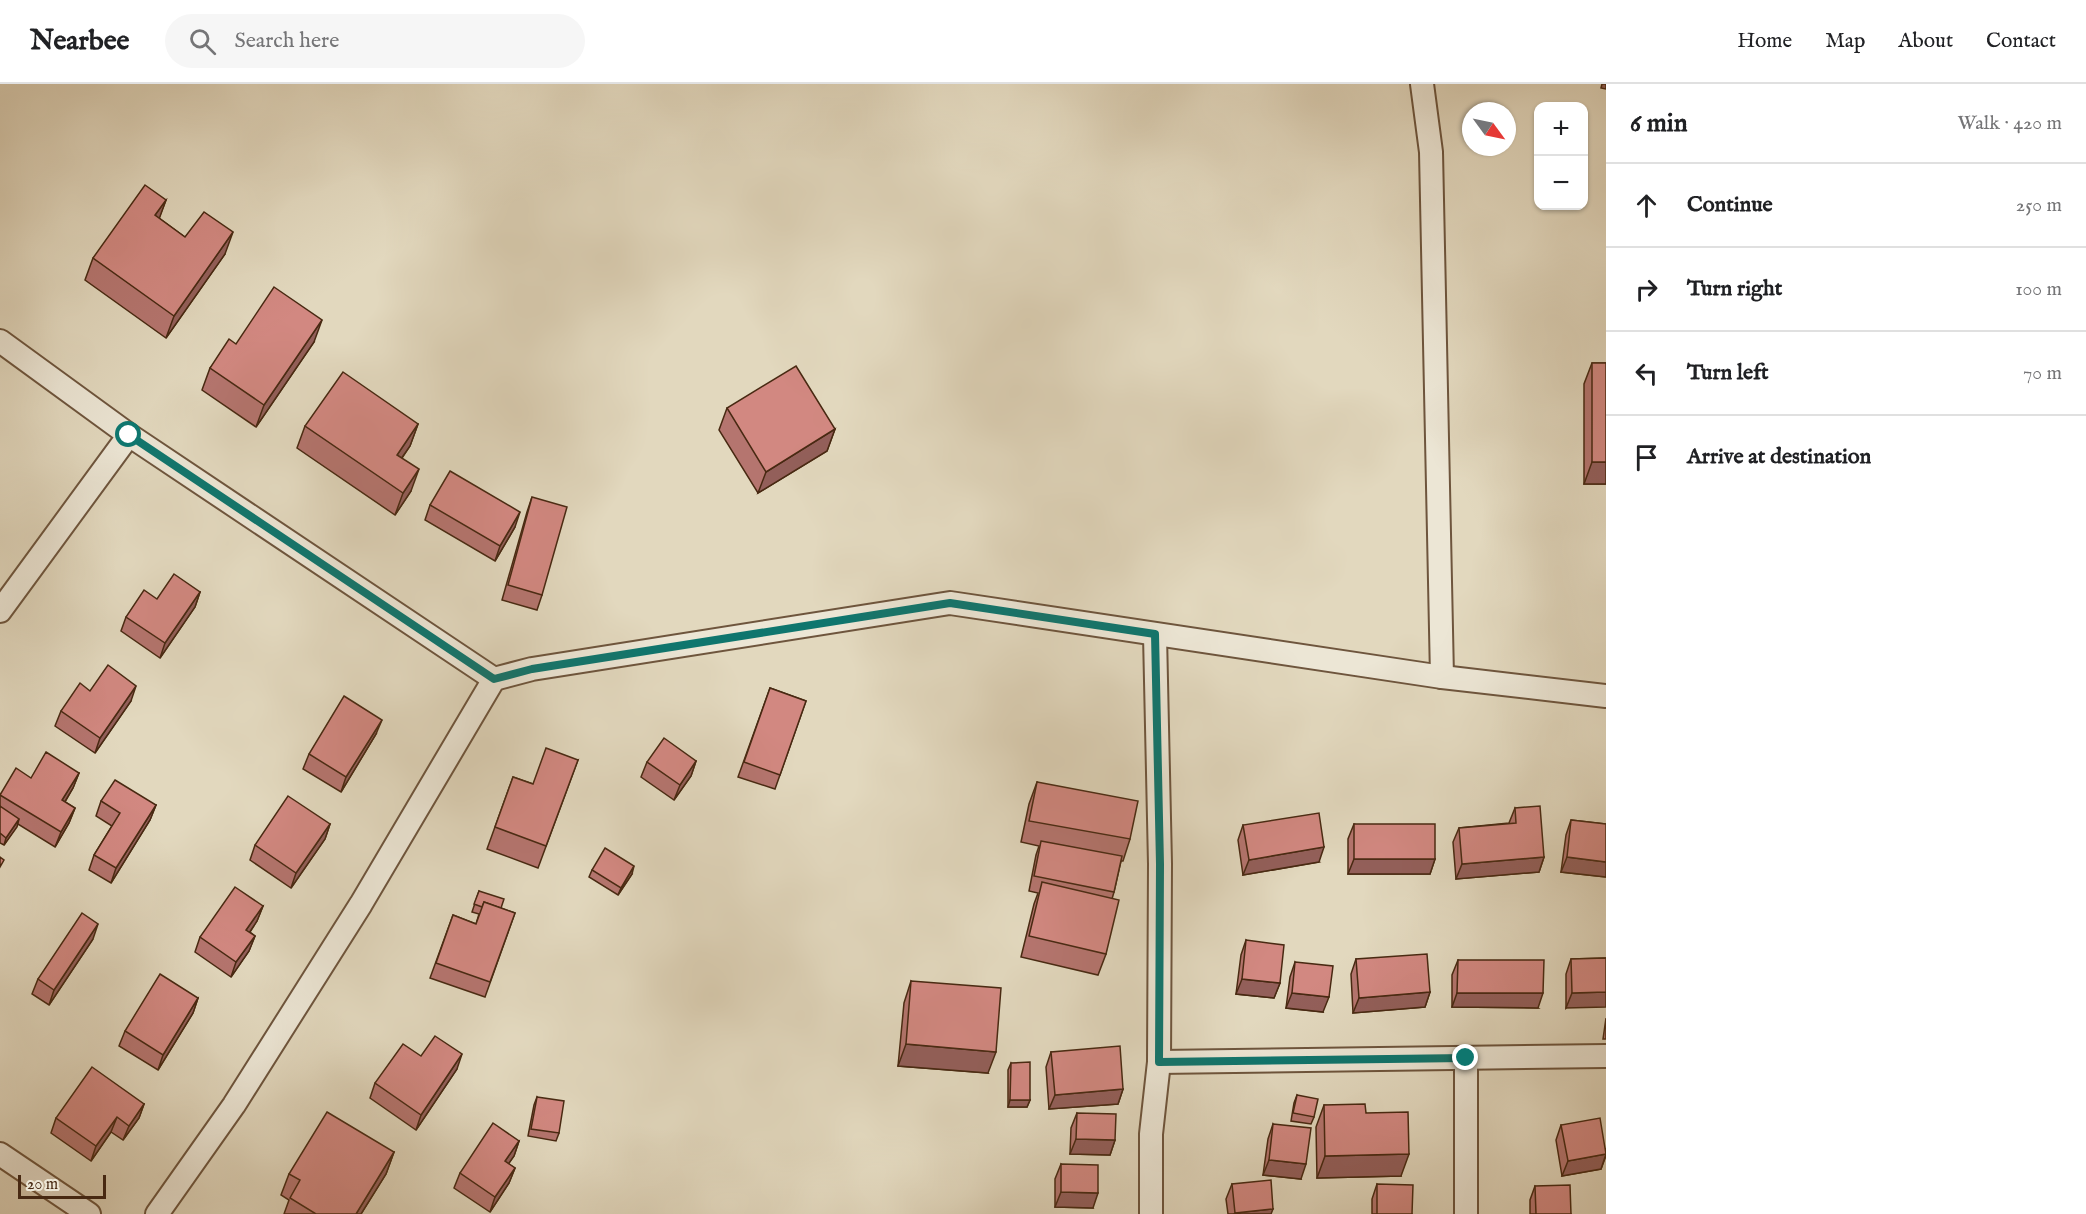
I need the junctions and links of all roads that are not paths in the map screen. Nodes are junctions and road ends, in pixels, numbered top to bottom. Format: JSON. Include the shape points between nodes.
{"nodes":[{"id":1,"x":1422,"y":84,"type":"edge"},
{"id":2,"x":0,"y":341,"type":"edge"},
{"id":3,"x":129,"y":435,"type":"junction"},
{"id":4,"x":0,"y":611,"type":"edge"},
{"id":5,"x":1155,"y":634,"type":"junction"},
{"id":6,"x":1442,"y":677,"type":"junction"},
{"id":7,"x":494,"y":679,"type":"junction"},
{"id":8,"x":1606,"y":696,"type":"edge"},
{"id":9,"x":1606,"y":1056,"type":"edge"},
{"id":10,"x":1466,"y":1058,"type":"junction"},
{"id":11,"x":1159,"y":1062,"type":"junction"},
{"id":12,"x":0,"y":1154,"type":"edge"},
{"id":13,"x":89,"y":1214,"type":"edge"},
{"id":14,"x":157,"y":1214,"type":"edge"},
{"id":15,"x":1151,"y":1214,"type":"edge"},
{"id":16,"x":1466,"y":1214,"type":"edge"}],
"edges":[{"from":1,"to":6,"type":"street","via":[[1431,152]]},
{"from":2,"to":3,"type":"street"},
{"from":3,"to":4,"type":"street"},
{"from":3,"to":7,"type":"street"},
{"from":5,"to":6,"type":"street"},
{"from":5,"to":7,"type":"street","via":[[950,603],[532,669]]},
{"from":5,"to":11,"type":"street"},
{"from":6,"to":8,"type":"street"},
{"from":7,"to":14,"type":"street","via":[[355,914],[234,1105]]},
{"from":9,"to":10,"type":"street"},
{"from":10,"to":11,"type":"street"},
{"from":10,"to":16,"type":"street"},
{"from":11,"to":15,"type":"street","via":[[1152,1134]]},
{"from":12,"to":13,"type":"street"}]}
